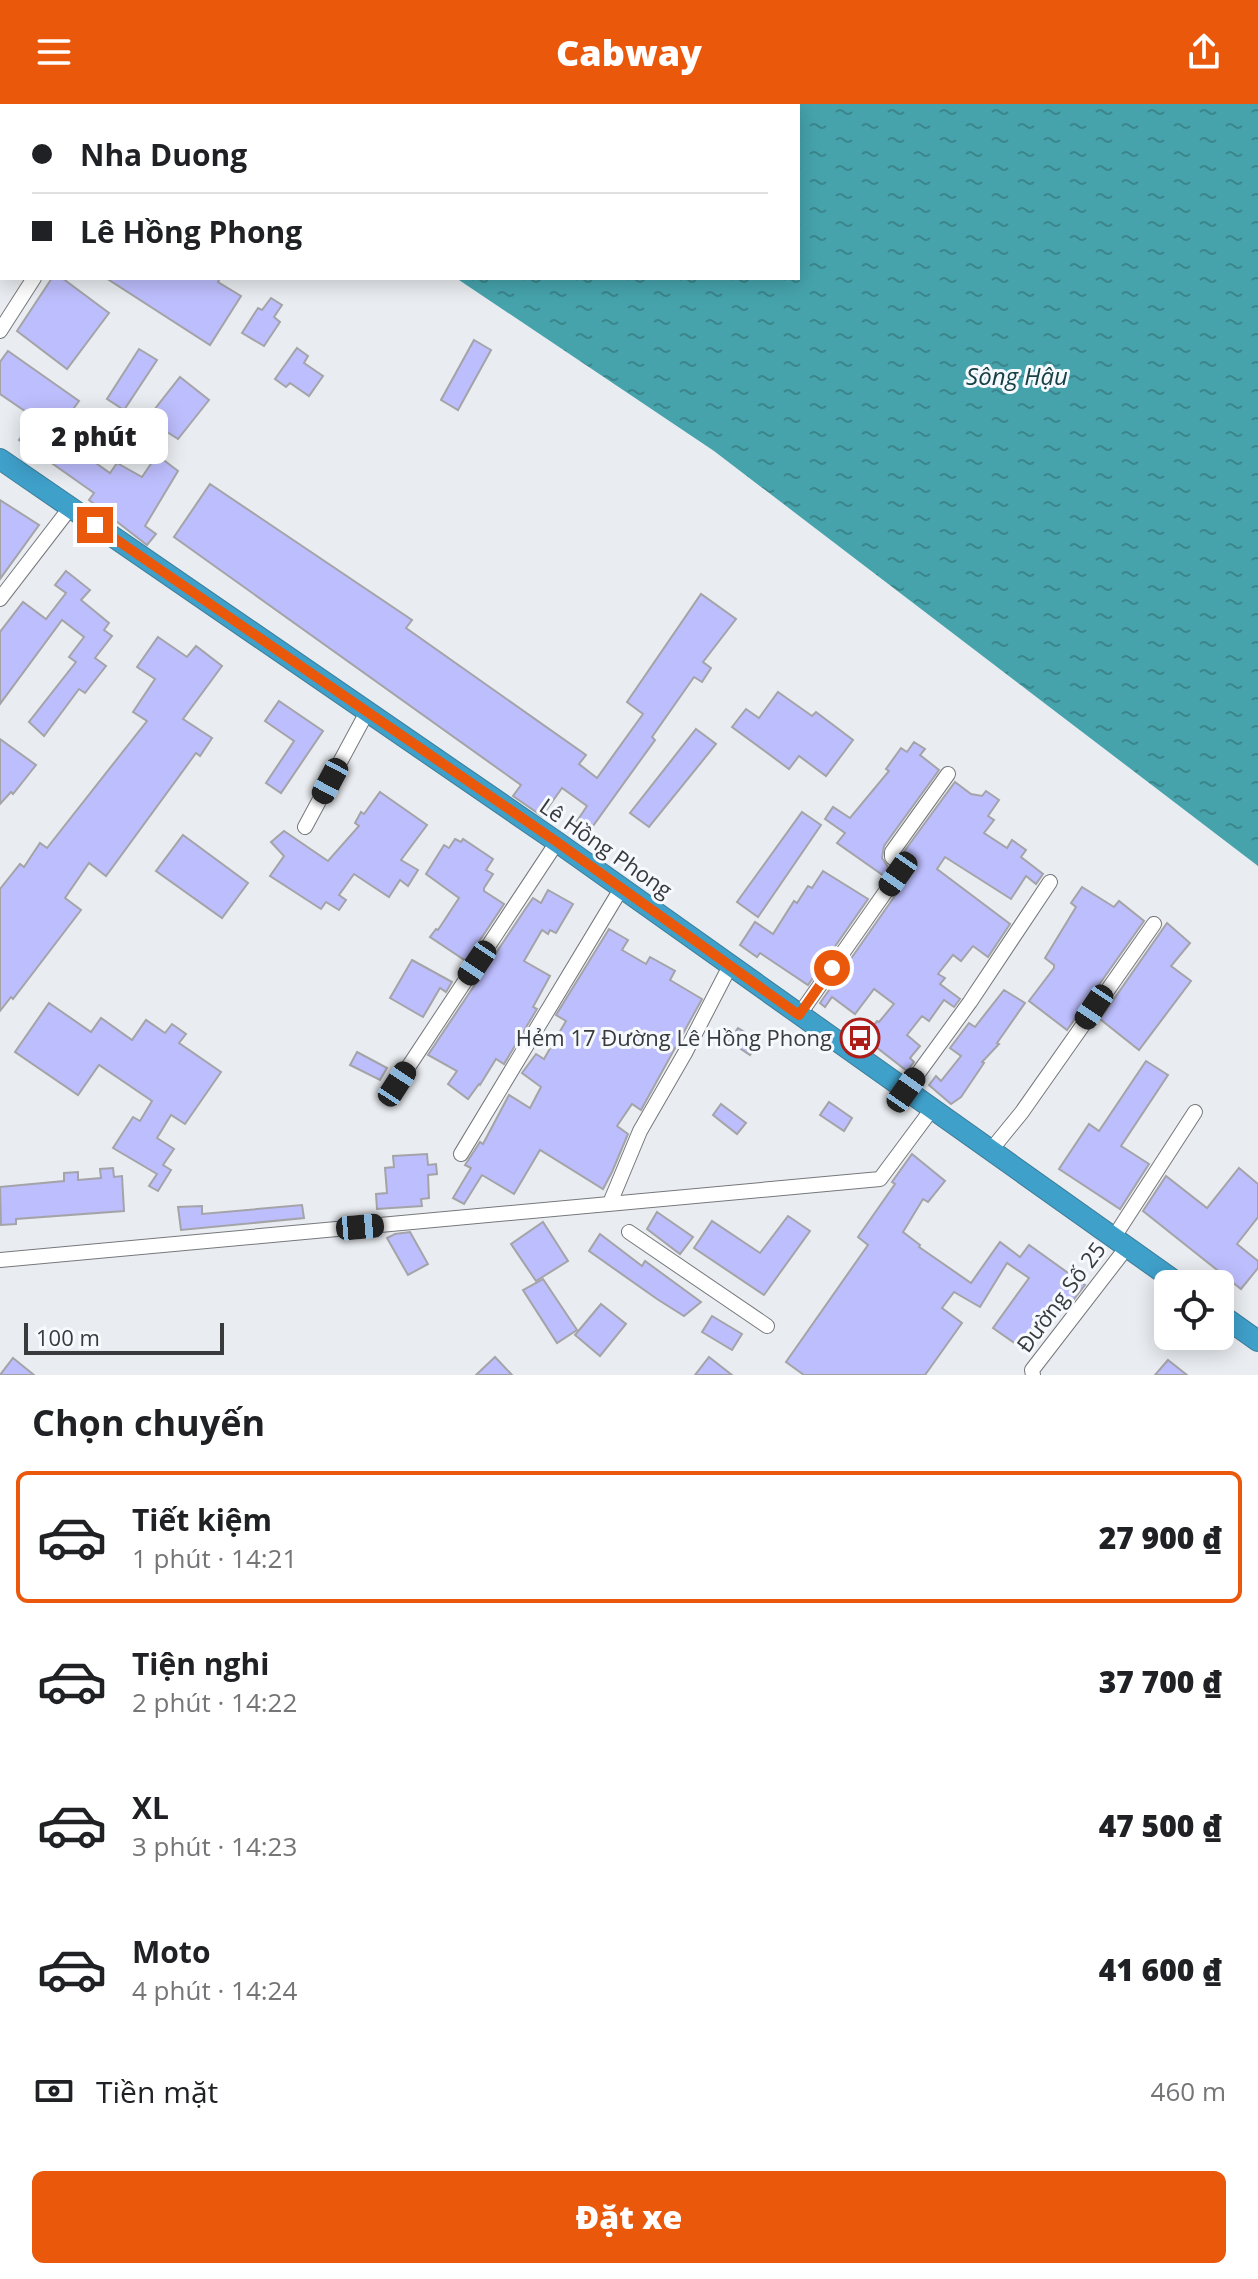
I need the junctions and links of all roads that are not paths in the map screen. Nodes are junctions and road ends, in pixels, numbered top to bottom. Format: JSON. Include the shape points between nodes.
{"nodes":[{"id":1,"x":33,"y":280,"type":"edge"},
{"id":2,"x":0,"y":331,"type":"edge"},
{"id":3,"x":0,"y":459,"type":"edge"},
{"id":4,"x":70,"y":508,"type":"junction"},
{"id":5,"x":0,"y":599,"type":"edge"},
{"id":6,"x":367,"y":712,"type":"junction"},
{"id":7,"x":948,"y":774,"type":"dead end"},
{"id":8,"x":305,"y":827,"type":"dead end"},
{"id":9,"x":557,"y":842,"type":"junction"},
{"id":10,"x":1050,"y":882,"type":"dead end"},
{"id":11,"x":621,"y":889,"type":"junction"},
{"id":12,"x":1154,"y":924,"type":"dead end"},
{"id":13,"x":730,"y":966,"type":"junction"},
{"id":14,"x":799,"y":1015,"type":"junction"},
{"id":15,"x":397,"y":1084,"type":"dead end"},
{"id":16,"x":906,"y":1090,"type":"junction"},
{"id":17,"x":932,"y":1109,"type":"junction"},
{"id":18,"x":1195,"y":1112,"type":"dead end"},
{"id":19,"x":991,"y":1150,"type":"junction"},
{"id":20,"x":461,"y":1154,"type":"dead end"},
{"id":21,"x":610,"y":1203,"type":"junction"},
{"id":22,"x":629,"y":1232,"type":"dead end"},
{"id":23,"x":1121,"y":1242,"type":"junction"},
{"id":24,"x":0,"y":1260,"type":"edge"},
{"id":25,"x":1160,"y":1270,"type":"edge"},
{"id":26,"x":1234,"y":1324,"type":"edge"},
{"id":27,"x":767,"y":1326,"type":"dead end"},
{"id":28,"x":1258,"y":1341,"type":"edge"},
{"id":29,"x":1033,"y":1375,"type":"edge"}],
"edges":[{"from":1,"to":2,"type":"street"},
{"from":3,"to":4,"type":"highway","name":"Lê Hồng Phong"},
{"from":4,"to":5,"type":"street"},
{"from":4,"to":6,"type":"highway","name":"Lê Hồng Phong"},
{"from":6,"to":8,"type":"street"},
{"from":6,"to":9,"type":"highway","name":"Lê Hồng Phong"},
{"from":7,"to":14,"type":"street","via":[[892,852],[898,874]]},
{"from":9,"to":11,"type":"highway","name":"Lê Hồng Phong"},
{"from":9,"to":15,"type":"street"},
{"from":10,"to":16,"type":"street"},
{"from":11,"to":13,"type":"highway","name":"Lê Hồng Phong"},
{"from":11,"to":20,"type":"street"},
{"from":12,"to":19,"type":"street"},
{"from":13,"to":14,"type":"highway","name":"Lê Hồng Phong"},
{"from":13,"to":21,"type":"street","via":[[640,1131]]},
{"from":14,"to":16,"type":"highway","name":"Lê Hồng Phong"},
{"from":16,"to":17,"type":"highway","name":"Lê Hồng Phong"},
{"from":17,"to":19,"type":"highway","name":"Lê Hồng Phong"},
{"from":17,"to":21,"type":"street","via":[[880,1179]]},
{"from":18,"to":23,"type":"street","name":"Đường Số 25"},
{"from":19,"to":23,"type":"highway","name":"Lê Hồng Phong"},
{"from":21,"to":24,"type":"street"},
{"from":22,"to":27,"type":"street"},
{"from":23,"to":25,"type":"highway","name":"Lê Hồng Phong"},
{"from":23,"to":29,"type":"street","name":"Đường Số 25"},
{"from":26,"to":28,"type":"highway"}]}
